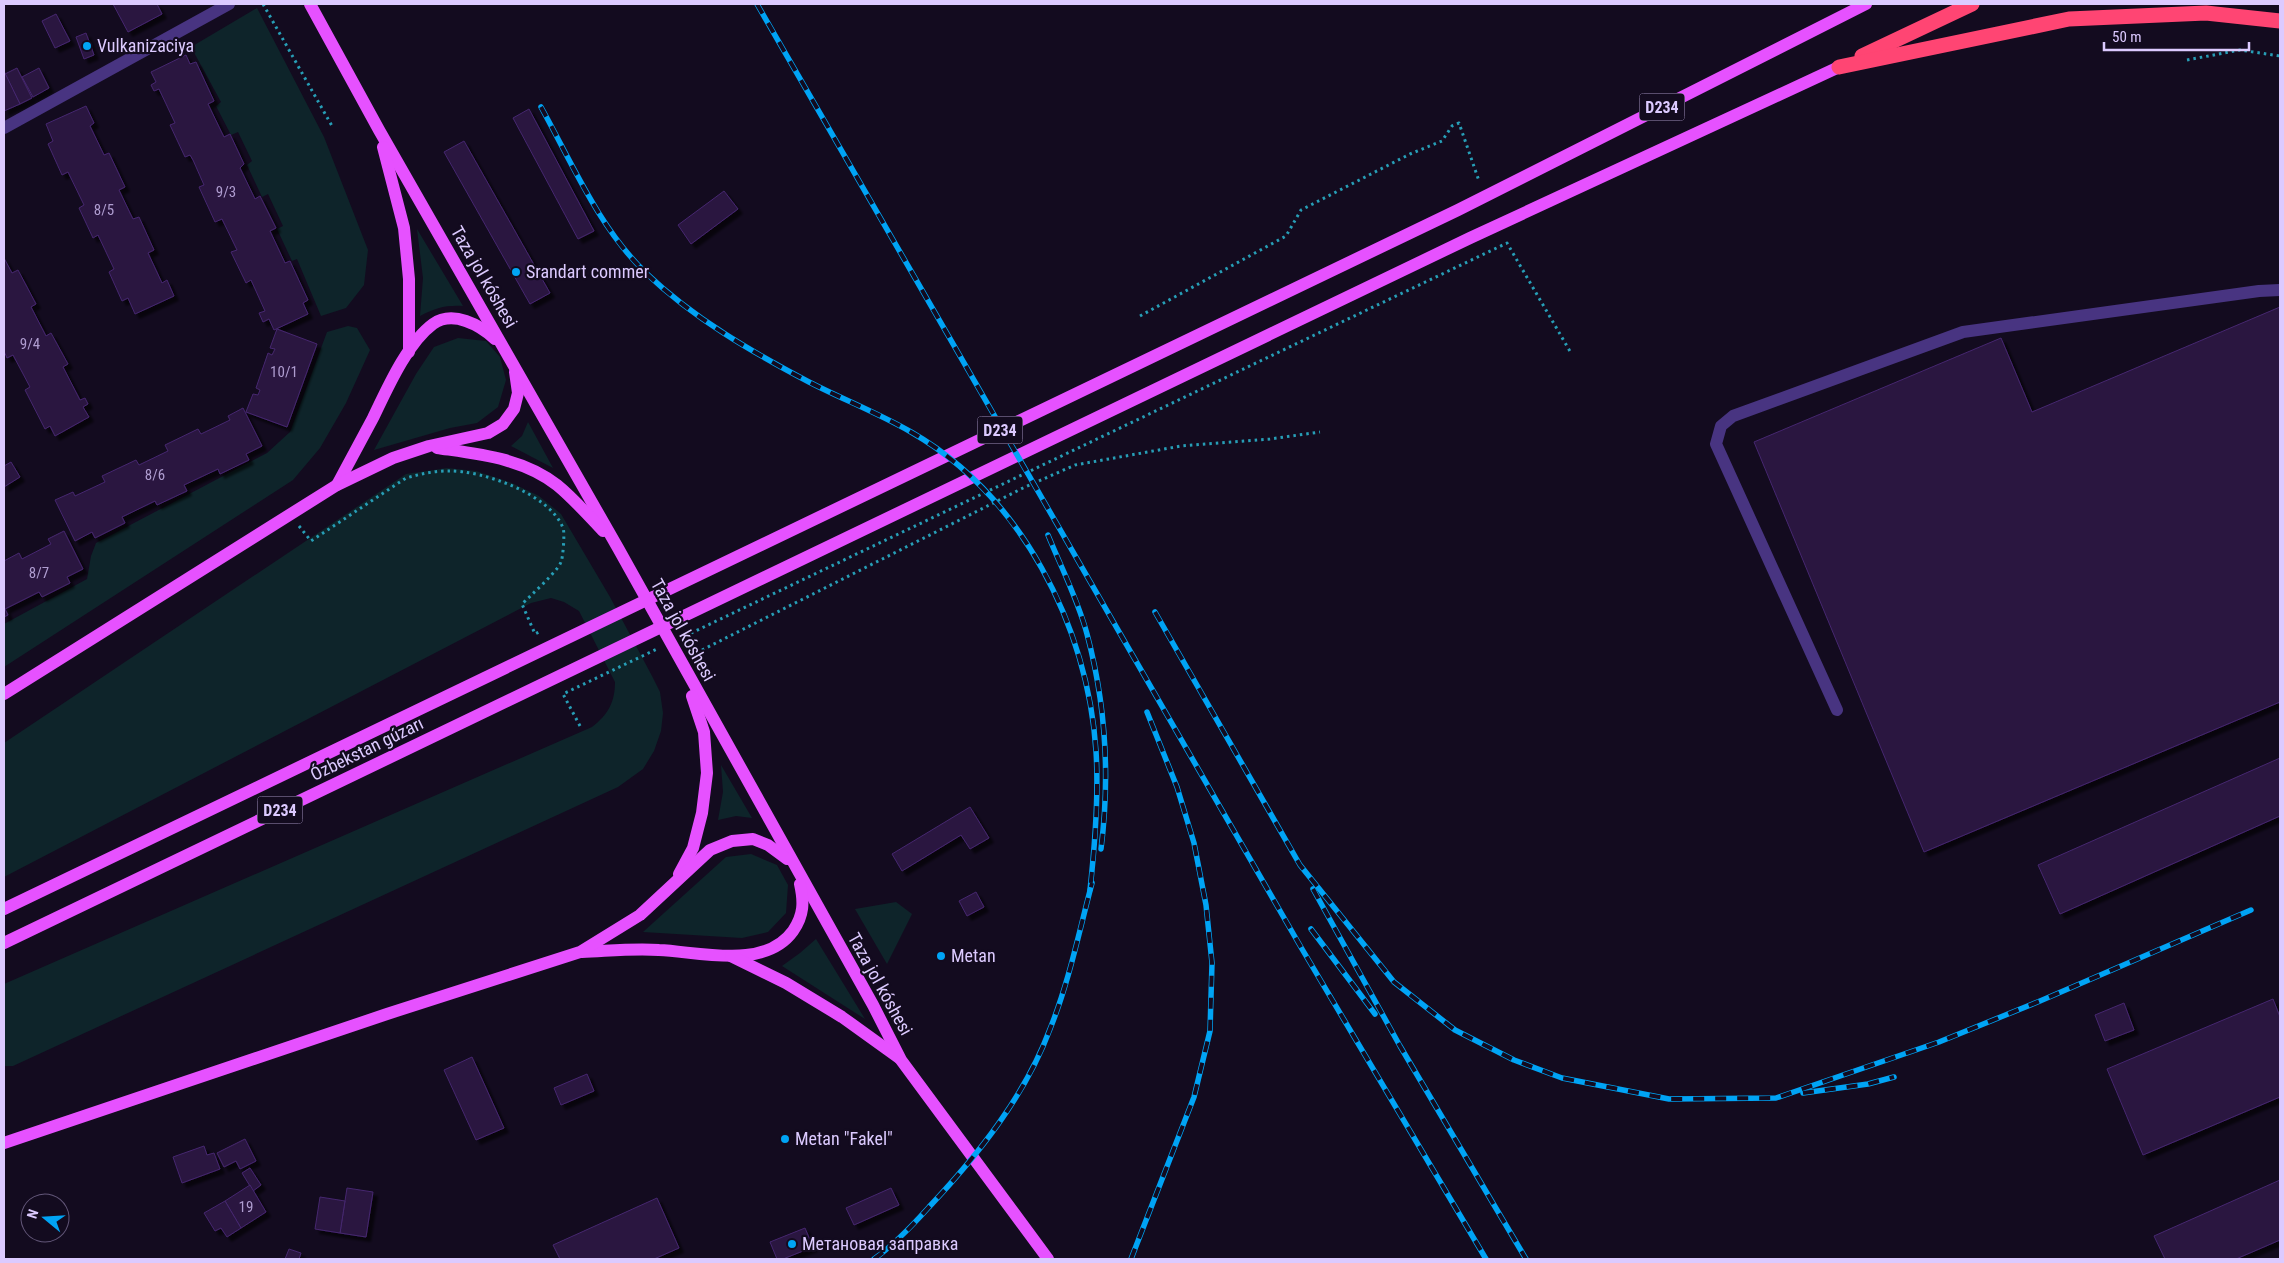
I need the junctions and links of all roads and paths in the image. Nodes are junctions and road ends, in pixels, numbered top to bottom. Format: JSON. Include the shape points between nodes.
{"nodes":[{"id":1,"x":229,"y":4,"type":"edge"},
{"id":2,"x":263,"y":4,"type":"edge"},
{"id":3,"x":310,"y":4,"type":"edge"},
{"id":4,"x":1866,"y":4,"type":"edge"},
{"id":5,"x":1972,"y":4,"type":"edge"},
{"id":6,"x":2280,"y":21,"type":"edge"},
{"id":7,"x":2280,"y":56,"type":"edge"},
{"id":8,"x":2187,"y":60,"type":"dead end"},
{"id":9,"x":1838,"y":67,"type":"junction"},
{"id":10,"x":332,"y":126,"type":"dead end"},
{"id":11,"x":4,"y":128,"type":"edge"},
{"id":12,"x":379,"y":130,"type":"junction"},
{"id":13,"x":1479,"y":181,"type":"dead end"},
{"id":14,"x":2280,"y":290,"type":"edge"},
{"id":15,"x":1140,"y":316,"type":"dead end"},
{"id":16,"x":507,"y":351,"type":"junction"},
{"id":17,"x":409,"y":352,"type":"junction"},
{"id":18,"x":1571,"y":354,"type":"dead end"},
{"id":19,"x":1320,"y":432,"type":"dead end"},
{"id":20,"x":429,"y":446,"type":"junction"},
{"id":21,"x":337,"y":485,"type":"junction"},
{"id":22,"x":311,"y":541,"type":"dead end"},
{"id":23,"x":618,"y":548,"type":"junction"},
{"id":24,"x":535,"y":634,"type":"dead end"},
{"id":25,"x":680,"y":638,"type":"dead end"},
{"id":26,"x":662,"y":647,"type":"dead end"},
{"id":27,"x":702,"y":650,"type":"dead end"},
{"id":28,"x":684,"y":670,"type":"junction"},
{"id":29,"x":4,"y":694,"type":"edge"},
{"id":30,"x":1837,"y":710,"type":"dead end"},
{"id":31,"x":580,"y":726,"type":"dead end"},
{"id":32,"x":796,"y":869,"type":"junction"},
{"id":33,"x":673,"y":885,"type":"junction"},
{"id":34,"x":4,"y":909,"type":"edge"},
{"id":35,"x":4,"y":943,"type":"edge"},
{"id":36,"x":580,"y":952,"type":"junction"},
{"id":37,"x":731,"y":956,"type":"junction"},
{"id":38,"x":901,"y":1060,"type":"junction"},
{"id":39,"x":4,"y":1142,"type":"edge"},
{"id":40,"x":1048,"y":1259,"type":"edge"}],
"edges":[{"from":1,"to":11,"type":"street"},
{"from":2,"to":10,"type":"path"},
{"from":3,"to":12,"type":"main road","name":"Taza jol kóshesi"},
{"from":4,"to":34,"type":"main road","name":"Ózbekstan gúzarı","number":"D234","via":[[1458,210]]},
{"from":5,"to":9,"type":"highway"},
{"from":6,"to":9,"type":"highway","via":[[2206,13],[2070,19]]},
{"from":7,"to":8,"type":"path","via":[[2240,50]]},
{"from":9,"to":35,"type":"main road","name":"Ózbekstan gúzarı","number":"D234","via":[[1470,238]]},
{"from":12,"to":16,"type":"main road","name":"Taza jol kóshesi"},
{"from":12,"to":17,"type":"main road","via":[[404,228],[409,279]]},
{"from":13,"to":15,"type":"path","via":[[1459,122],[1452,126],[1442,142],[1410,154],[1301,210],[1286,236]]},
{"from":14,"to":30,"type":"street","via":[[1964,332],[1733,416],[1721,426],[1716,444]]},
{"from":16,"to":17,"type":"main road","via":[[482,327],[449,319],[434,324]]},
{"from":16,"to":20,"type":"main road","via":[[517,379],[518,393],[514,409],[503,424],[488,433]]},
{"from":16,"to":23,"type":"main road","name":"Taza jol kóshesi"},
{"from":17,"to":21,"type":"main road"},
{"from":18,"to":25,"type":"path","via":[[1507,243]]},
{"from":19,"to":27,"type":"path","via":[[1181,446],[1075,465],[1023,488]]},
{"from":20,"to":21,"type":"main road","via":[[393,458]]},
{"from":20,"to":23,"type":"main road","via":[[493,456],[529,468],[556,484]]},
{"from":21,"to":29,"type":"main road"},
{"from":22,"to":24,"type":"path","via":[[406,478],[418,474],[449,471],[500,481],[529,494],[552,511],[564,529],[561,563],[522,604]]},
{"from":23,"to":28,"type":"main road","name":"Taza jol kóshesi"},
{"from":26,"to":31,"type":"path","via":[[563,694]]},
{"from":28,"to":32,"type":"main road","name":"Taza jol kóshesi"},
{"from":28,"to":33,"type":"main road","via":[[704,732],[707,773],[693,848]]},
{"from":32,"to":33,"type":"main road","via":[[768,845],[754,839],[732,841],[710,850]]},
{"from":32,"to":37,"type":"main road","via":[[804,902],[800,921],[785,942],[764,952]]},
{"from":32,"to":38,"type":"main road","name":"Taza jol kóshesi"},
{"from":33,"to":36,"type":"main road","via":[[640,915]]},
{"from":36,"to":37,"type":"main road","via":[[656,950]]},
{"from":36,"to":39,"type":"main road"},
{"from":37,"to":38,"type":"main road","via":[[818,1002]]},
{"from":38,"to":40,"type":"main road","name":"Taza jol kóshesi"}]}
